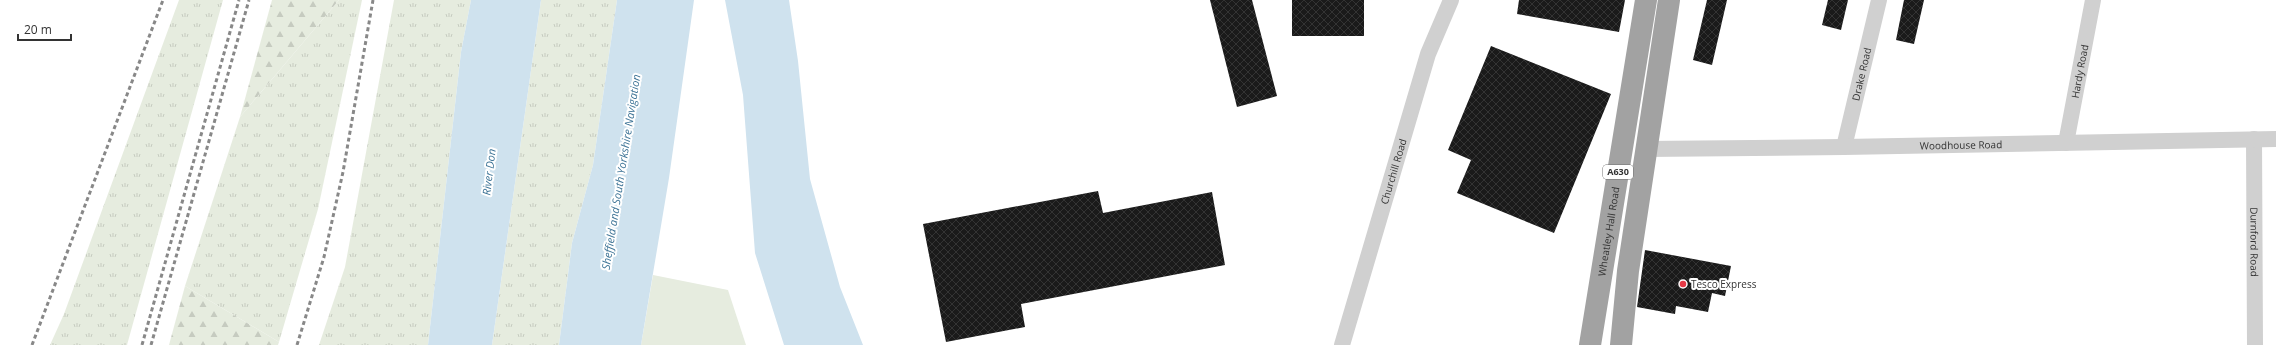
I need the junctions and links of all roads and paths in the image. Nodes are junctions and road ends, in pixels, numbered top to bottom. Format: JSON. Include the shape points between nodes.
{"nodes":[{"id":1,"x":1451,"y":0,"type":"edge"},
{"id":2,"x":1646,"y":0,"type":"edge"},
{"id":3,"x":1669,"y":0,"type":"edge"},
{"id":4,"x":1879,"y":0,"type":"edge"},
{"id":5,"x":2093,"y":0,"type":"edge"},
{"id":6,"x":2254,"y":139,"type":"junction"},
{"id":7,"x":2276,"y":139,"type":"edge"},
{"id":8,"x":2066,"y":143,"type":"junction"},
{"id":9,"x":1844,"y":147,"type":"junction"},
{"id":10,"x":1645,"y":149,"type":"junction"},
{"id":11,"x":1342,"y":345,"type":"edge"},
{"id":12,"x":1590,"y":345,"type":"edge"},
{"id":13,"x":1621,"y":345,"type":"edge"},
{"id":14,"x":2254,"y":345,"type":"edge"}],
"edges":[{"from":1,"to":11,"type":"street","name":"Churchill Road","via":[[1428,54]]},
{"from":2,"to":12,"type":"highway","name":"Wheatley Hall Road","number":"A630"},
{"from":3,"to":10,"type":"highway","number":"A630"},
{"from":4,"to":9,"type":"street","name":"Drake Road"},
{"from":5,"to":8,"type":"street","name":"Hardy Road"},
{"from":6,"to":7,"type":"street","name":"Woodhouse Road"},
{"from":6,"to":8,"type":"street","name":"Woodhouse Road"},
{"from":6,"to":14,"type":"street","name":"Durnford Road"},
{"from":8,"to":9,"type":"street","name":"Woodhouse Road"},
{"from":9,"to":10,"type":"street","name":"Woodhouse Road"},
{"from":10,"to":13,"type":"highway","number":"A630","via":[[1628,271]]}]}
